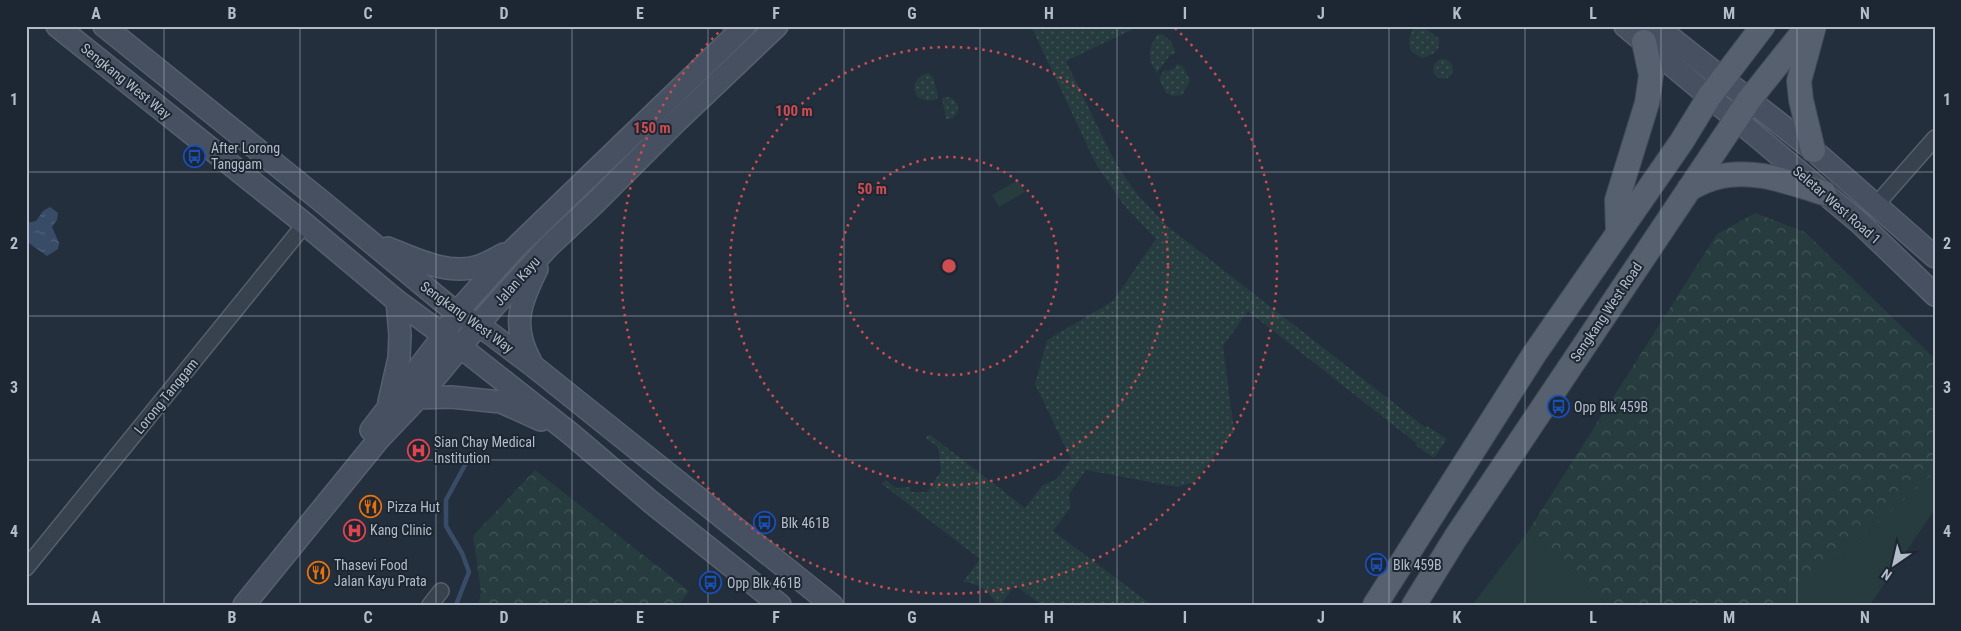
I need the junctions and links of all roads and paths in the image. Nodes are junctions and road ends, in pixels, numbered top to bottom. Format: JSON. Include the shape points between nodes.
{"nodes":[{"id":1,"x":57,"y":26,"type":"edge"},
{"id":2,"x":104,"y":26,"type":"edge"},
{"id":3,"x":745,"y":26,"type":"edge"},
{"id":4,"x":777,"y":26,"type":"edge"},
{"id":5,"x":1625,"y":26,"type":"edge"},
{"id":6,"x":1763,"y":26,"type":"edge"},
{"id":7,"x":1808,"y":26,"type":"edge"},
{"id":8,"x":1814,"y":26,"type":"edge"},
{"id":9,"x":1650,"y":34,"type":"edge"},
{"id":10,"x":681,"y":87,"type":"junction"},
{"id":11,"x":1716,"y":88,"type":"junction"},
{"id":12,"x":1749,"y":100,"type":"junction"},
{"id":13,"x":697,"y":102,"type":"junction"},
{"id":14,"x":1736,"y":119,"type":"junction"},
{"id":15,"x":1933,"y":145,"type":"edge"},
{"id":16,"x":1813,"y":150,"type":"junction"},
{"id":17,"x":1839,"y":172,"type":"junction"},
{"id":18,"x":1890,"y":188,"type":"junction"},
{"id":19,"x":1689,"y":189,"type":"junction"},
{"id":20,"x":1824,"y":192,"type":"junction"},
{"id":21,"x":1876,"y":205,"type":"junction"},
{"id":22,"x":305,"y":224,"type":"junction"},
{"id":23,"x":1618,"y":230,"type":"junction"},
{"id":24,"x":370,"y":241,"type":"junction"},
{"id":25,"x":549,"y":246,"type":"junction"},
{"id":26,"x":514,"y":249,"type":"junction"},
{"id":27,"x":1935,"y":257,"type":"edge"},
{"id":28,"x":1935,"y":295,"type":"edge"},
{"id":29,"x":397,"y":300,"type":"junction"},
{"id":30,"x":457,"y":312,"type":"junction"},
{"id":31,"x":478,"y":325,"type":"junction"},
{"id":32,"x":452,"y":341,"type":"junction"},
{"id":33,"x":532,"y":365,"type":"junction"},
{"id":34,"x":418,"y":398,"type":"junction"},
{"id":35,"x":388,"y":408,"type":"junction"},
{"id":36,"x":571,"y":434,"type":"junction"},
{"id":37,"x":26,"y":568,"type":"edge"},
{"id":38,"x":441,"y":590,"type":"dead end"},
{"id":39,"x":231,"y":605,"type":"edge"},
{"id":40,"x":244,"y":605,"type":"edge"},
{"id":41,"x":430,"y":605,"type":"edge"},
{"id":42,"x":780,"y":605,"type":"edge"},
{"id":43,"x":832,"y":605,"type":"edge"},
{"id":44,"x":1375,"y":605,"type":"edge"},
{"id":45,"x":1414,"y":605,"type":"edge"}],
"edges":[{"from":1,"to":22,"type":"main road","name":"Sengkang West Way"},
{"from":2,"to":24,"type":"main road","name":"Sengkang West Way"},
{"from":3,"to":10,"type":"main road","name":"Jalan Kayu"},
{"from":4,"to":13,"type":"main road","name":"Jalan Kayu"},
{"from":5,"to":9,"type":"main road"},
{"from":6,"to":11,"type":"main road"},
{"from":7,"to":12,"type":"main road","name":"Sengkang West Road"},
{"from":8,"to":16,"type":"main road","via":[[1799,81]]},
{"from":9,"to":11,"type":"main road"},
{"from":9,"to":23,"type":"main road","via":[[1651,75],[1647,103],[1617,200]]},
{"from":10,"to":13,"type":"street"},
{"from":10,"to":26,"type":"main road","name":"Jalan Kayu"},
{"from":11,"to":12,"type":"main road","name":"Seletar West Road 1"},
{"from":11,"to":14,"type":"main road","name":"Seletar West Road 1"},
{"from":11,"to":23,"type":"main road"},
{"from":12,"to":14,"type":"main road","name":"Sengkang West Road"},
{"from":12,"to":16,"type":"main road","name":"Seletar West Road 1"},
{"from":13,"to":25,"type":"main road","name":"Jalan Kayu"},
{"from":14,"to":19,"type":"main road","name":"Sengkang West Road"},
{"from":14,"to":20,"type":"main road","name":"Seletar West Road 1"},
{"from":15,"to":18,"type":"street"},
{"from":16,"to":17,"type":"main road","name":"Seletar West Road 1"},
{"from":17,"to":18,"type":"street","via":[[1871,188]]},
{"from":17,"to":21,"type":"main road","name":"Seletar West Road 1"},
{"from":18,"to":21,"type":"street"},
{"from":19,"to":20,"type":"main road","via":[[1714,178],[1748,174],[1769,176]]},
{"from":19,"to":45,"type":"main road","name":"Sengkang West Road"},
{"from":20,"to":28,"type":"main road","name":"Seletar West Road 1"},
{"from":21,"to":27,"type":"main road","name":"Seletar West Road 1"},
{"from":22,"to":29,"type":"main road","name":"Sengkang West Way"},
{"from":22,"to":37,"type":"street","name":"Lorong Tanggam"},
{"from":23,"to":44,"type":"main road","via":[[1535,353]]},
{"from":24,"to":26,"type":"main road","via":[[421,261],[458,269],[478,266]]},
{"from":24,"to":30,"type":"main road","name":"Sengkang West Way"},
{"from":25,"to":31,"type":"main road","name":"Jalan Kayu"},
{"from":25,"to":33,"type":"main road","via":[[521,305],[519,336]]},
{"from":26,"to":30,"type":"main road","name":"Jalan Kayu"},
{"from":29,"to":32,"type":"main road","name":"Sengkang West Way"},
{"from":29,"to":35,"type":"main road","via":[[399,358]]},
{"from":30,"to":31,"type":"main road","name":"Sengkang West Way"},
{"from":30,"to":32,"type":"main road","name":"Jalan Kayu"},
{"from":31,"to":32,"type":"main road","name":"Jalan Kayu"},
{"from":31,"to":33,"type":"main road","name":"Sengkang West Way"},
{"from":32,"to":34,"type":"main road","name":"Jalan Kayu"},
{"from":32,"to":35,"type":"main road","name":"Jalan Kayu"},
{"from":32,"to":36,"type":"main road","name":"Sengkang West Way"},
{"from":33,"to":43,"type":"main road","name":"Sengkang West Way"},
{"from":34,"to":36,"type":"main road","via":[[451,397],[501,402]]},
{"from":34,"to":40,"type":"main road","name":"Jalan Kayu","via":[[379,439]]},
{"from":35,"to":39,"type":"main road","name":"Jalan Kayu"},
{"from":36,"to":42,"type":"main road","name":"Sengkang West Way"},
{"from":38,"to":41,"type":"street"}]}
